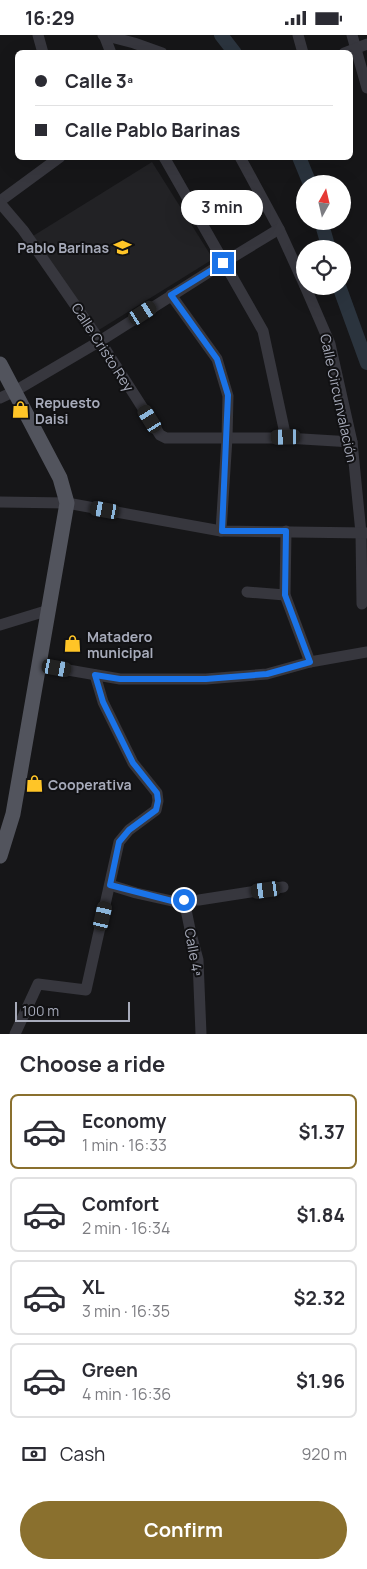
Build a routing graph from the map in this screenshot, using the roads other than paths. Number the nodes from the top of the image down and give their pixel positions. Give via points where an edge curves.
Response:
1 (38, 35) edge
2 (103, 35) edge
3 (298, 35) edge
4 (352, 35) edge
5 (367, 44) edge
6 (41, 50) edge
7 (110, 50) edge
8 (154, 50) edge
9 (302, 50) edge
10 (349, 50) edge
11 (352, 50) edge
12 (353, 59) edge
13 (367, 88) edge
14 (56, 160) edge
15 (166, 160) edge
16 (242, 160) edge
17 (0, 202) edge
18 (278, 229) junction
19 (223, 263) junction
20 (296, 267) edge
21 (171, 295) junction
22 (309, 295) edge
23 (100, 341) junction
24 (0, 364) edge
25 (15, 391) junction
26 (0, 398) edge
27 (286, 437) junction
28 (227, 438) junction
29 (352, 442) junction
30 (2, 498) edge
31 (67, 503) junction
32 (222, 531) junction
33 (286, 531) junction
34 (364, 533) edge
35 (247, 592) dead end
36 (285, 595) junction
37 (362, 604) dead end
38 (49, 610) junction
39 (0, 625) edge
40 (367, 652) edge
41 (310, 662) junction
42 (38, 665) junction
43 (95, 675) junction
44 (0, 856) edge
45 (110, 885) junction
46 (282, 887) dead end
47 (184, 900) junction
48 (15, 1034) edge
49 (201, 1034) edge

1 - 6 street
2 - 7 street
2 - 8 street
3 - 9 street
4 - 10 street
5 - 11 street
12 - 13 street
14 - 17 street
15 - 19 street
16 - 18 street, Calle Circunvalación
17 - 23 street, Calle Cristo Rey
18 - 19 street
18 - 20 street, Calle Circunvalación
19 - 21 street
19 - 27 street via 263,331
21 - 23 street
21 - 28 street via 217,359 228,395
22 - 29 street, Calle Circunvalación via 330,345
23 - 25 street
23 - 28 street, Calle Cristo Rey via 160,435
24 - 25 main road
25 - 26 street
25 - 31 main road via 60,477
27 - 28 street, Calle Cristo Rey
27 - 29 street, Calle Cristo Rey
28 - 32 street
29 - 34 street, Calle Circunvalación
30 - 31 street
31 - 32 street
31 - 38 main road
32 - 33 street
33 - 34 street
33 - 36 street
34 - 37 street, Calle Circunvalación
35 - 36 street
36 - 41 street
38 - 39 street
38 - 42 main road
40 - 41 street
41 - 43 street via 267,674 206,679 120,679
42 - 43 street
42 - 44 main road via 13,814
43 - 45 street via 103,702 133,763 157,793 158,801 156,810 129,830 119,842
45 - 47 street via 172,901
45 - 48 street via 86,990 38,984
46 - 47 street
47 - 49 street, Calle 4ª via 198,960

